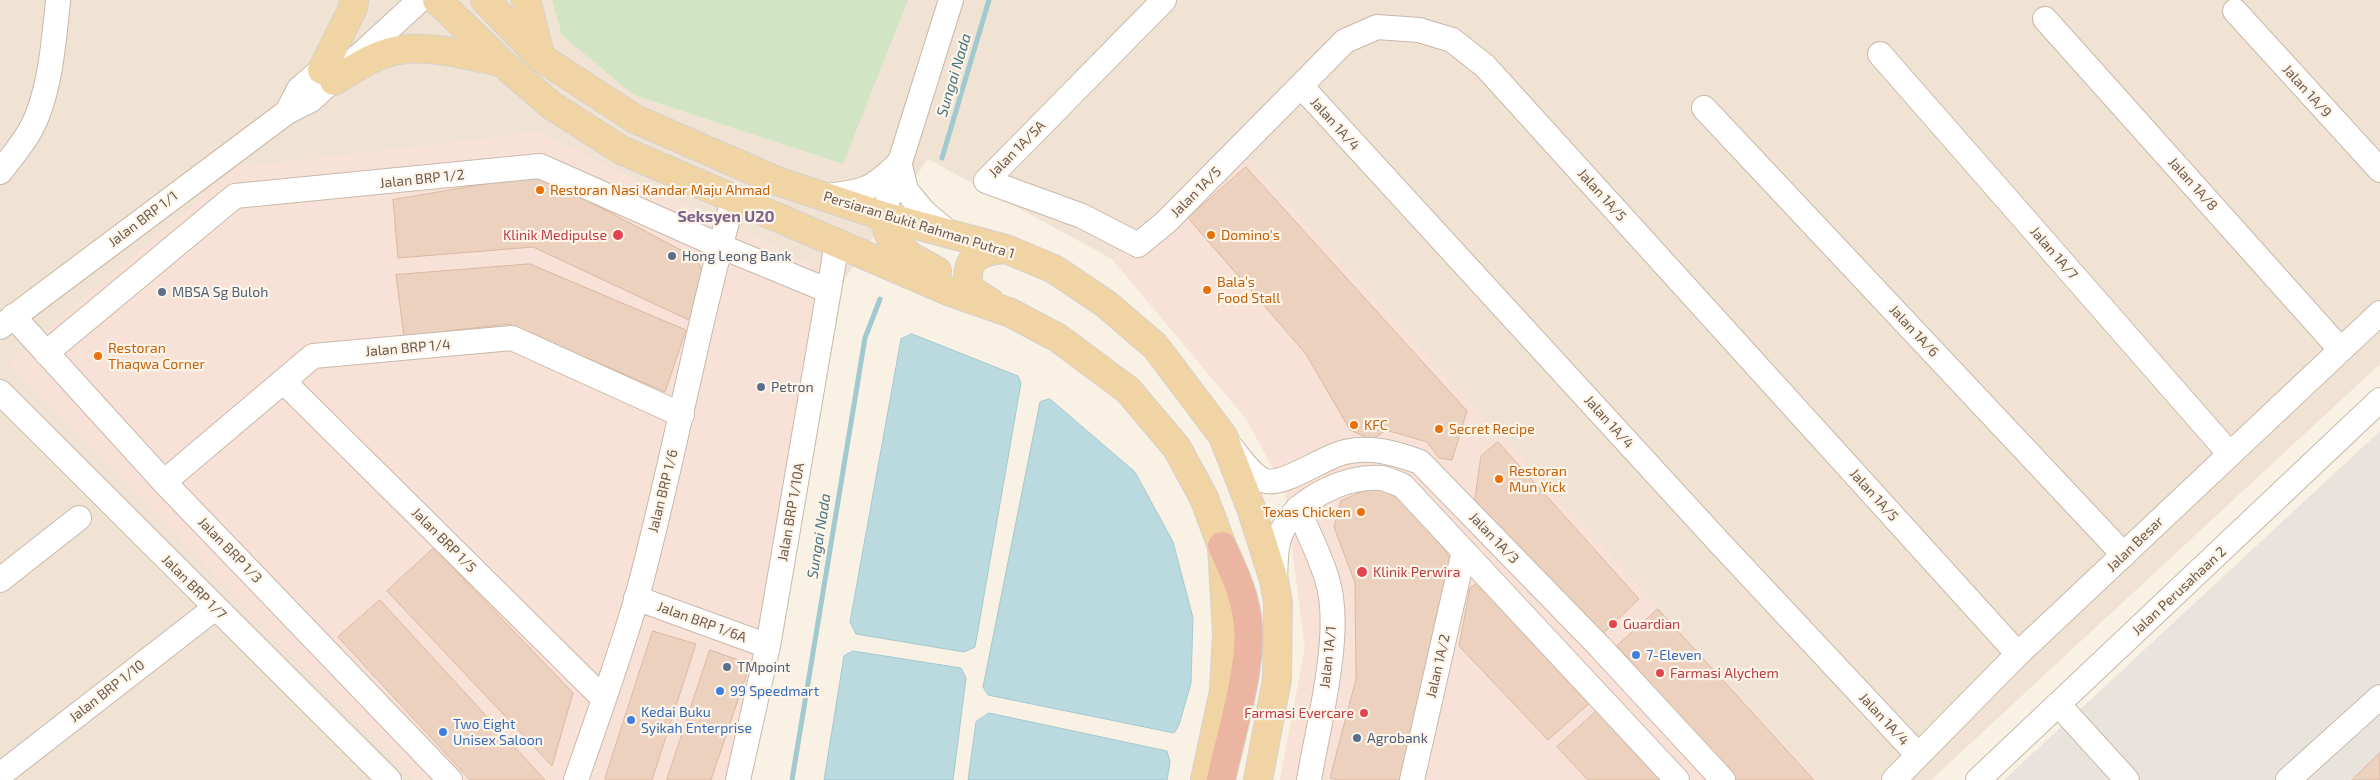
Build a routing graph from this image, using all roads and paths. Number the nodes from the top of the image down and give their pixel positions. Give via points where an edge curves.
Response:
1 (58, 0) edge
2 (354, 0) edge
3 (401, 0) edge
4 (420, 0) edge
5 (437, 0) edge
6 (484, 0) edge
7 (526, 0) edge
8 (950, 0) edge
9 (1164, 0) edge
10 (2235, 11) dead end
11 (2045, 19) dead end
12 (1880, 54) dead end
13 (540, 56) junction
14 (502, 62) junction
15 (328, 76) junction
16 (1302, 87) junction
17 (1704, 108) dead end
18 (900, 162) junction
19 (2380, 170) edge
20 (0, 172) edge
21 (824, 196) junction
22 (734, 197) junction
23 (883, 216) junction
24 (950, 234) junction
25 (837, 243) junction
26 (1138, 245) joint
27 (720, 246) junction
28 (1006, 249) junction
29 (969, 289) junction
30 (829, 291) junction
31 (1011, 313) junction
32 (2380, 313) edge
33 (7, 321) edge
34 (2340, 349) junction
35 (46, 353) junction
36 (283, 381) junction
37 (0, 392) edge
38 (2380, 400) edge
39 (682, 415) junction
40 (1222, 436) junction
41 (2229, 453) junction
42 (1320, 462) junction
43 (164, 482) junction
44 (1333, 487) junction
45 (1298, 508) junction
46 (79, 518) dead end
47 (1222, 546) junction
48 (1464, 551) junction
49 (2124, 555) junction
50 (0, 580) edge
51 (1274, 580) junction
52 (636, 598) junction
53 (215, 608) junction
54 (768, 646) junction
55 (2018, 654) junction
56 (2380, 697) edge
57 (604, 699) junction
58 (2058, 704) junction
59 (1918, 755) junction
60 (0, 775) edge
61 (389, 780) edge
62 (450, 780) edge
63 (576, 780) edge
64 (738, 780) edge
65 (1205, 780) edge
66 (1221, 780) edge
67 (1258, 780) edge
68 (1309, 780) edge
69 (1412, 780) edge
70 (1676, 780) edge
71 (1723, 780) edge
72 (1894, 780) edge
73 (1978, 780) edge
74 (2127, 780) edge
75 (2288, 780) edge

1 - 20 street via 53,54 42,97 30,131
2 - 15 main road
3 - 15 street, Jalan BRP 1/1
4 - 15 street, Jalan BRP 1/1
5 - 14 main road
6 - 13 main road, Persiaran Bukit Rahman Putra 1
7 - 13 main road
8 - 18 street
9 - 26 street, Jalan 1A/5A via 986,181 1082,216
10 - 19 street, Jalan 1A/9
11 - 34 street, Jalan 1A/8
12 - 41 street, Jalan 1A/7
13 - 21 main road, Persiaran Bukit Rahman Putra 1 via 635,119 777,181
14 - 15 main road via 428,49 398,50
14 - 22 main road via 551,105 621,150
15 - 33 street, Jalan BRP 1/1 via 299,89 287,112
16 - 26 street, Jalan 1A/5 via 1166,222
16 - 55 street, Jalan 1A/5 via 1346,41 1377,26 1419,30 1452,40 1485,66
16 - 59 street, Jalan 1A/4
17 - 49 street, Jalan 1A/6
18 - 21 street via 884,178 860,192
18 - 23 street
18 - 24 street via 906,190 924,212
21 - 23 main road, Persiaran Bukit Rahman Putra 1
22 - 25 main road
22 - 27 street, Jalan BRP 1/6
23 - 24 main road, Persiaran Bukit Rahman Putra 1
23 - 29 main road via 889,235 911,257
24 - 28 main road, Persiaran Bukit Rahman Putra 1
25 - 30 street, Jalan BRP 1/10A
25 - 31 main road via 948,291
27 - 30 street, Jalan BRP 1/2
27 - 35 street, Jalan BRP 1/2 via 540,166 235,196
27 - 39 street, Jalan BRP 1/6
28 - 29 main road via 989,250 971,262
28 - 40 main road, Persiaran Bukit Rahman Putra 1 via 1054,269 1113,310 1155,346
29 - 31 main road
30 - 54 street, Jalan BRP 1/10A
31 - 47 main road via 1058,338 1128,390 1178,448 1204,498
32 - 34 street, Jalan Besar
33 - 35 street, Jalan BRP 1/3
34 - 41 street, Jalan Besar
35 - 43 street, Jalan BRP 1/3
36 - 39 street, Jalan BRP 1/4 via 313,356 512,338
36 - 43 street, Jalan BRP 1/4
36 - 57 street, Jalan BRP 1/5
37 - 53 street, Jalan BRP 1/7
38 - 58 street, Jalan Perusahaan 2
39 - 52 street, Jalan BRP 1/6
40 - 42 street, Jalan 1A/3 via 1246,467 1266,481 1283,480
40 - 51 main road, Persiaran Bukit Rahman Putra 1 via 1251,508
41 - 49 street, Jalan Besar
42 - 44 street
42 - 71 street, Jalan 1A/3 via 1344,452 1366,450 1390,451 1420,462 1600,646
43 - 62 street, Jalan BRP 1/3
44 - 45 street
44 - 48 street via 1382,478 1403,486
45 - 51 street via 1282,529
45 - 68 street, Jalan 1A/1 via 1328,580 1332,613 1332,646
46 - 50 street
47 - 65 main road via 1228,633 1224,692
47 - 66 highway via 1240,586 1248,626 1245,671
48 - 69 street, Jalan 1A/2
48 - 70 street
49 - 55 street, Jalan Besar
51 - 67 main road, Persiaran Bukit Rahman Putra 1 via 1278,602 1277,679
52 - 54 street, Jalan BRP 1/6A
52 - 57 street, Jalan BRP 1/6
53 - 60 street, Jalan BRP 1/10
53 - 61 street, Jalan BRP 1/7
54 - 64 street, Jalan BRP 1/10A
55 - 59 street, Jalan Besar
56 - 75 street
57 - 63 street, Jalan BRP 1/6
58 - 73 street, Jalan Perusahaan 2
58 - 74 street
59 - 72 street, Jalan Besar

